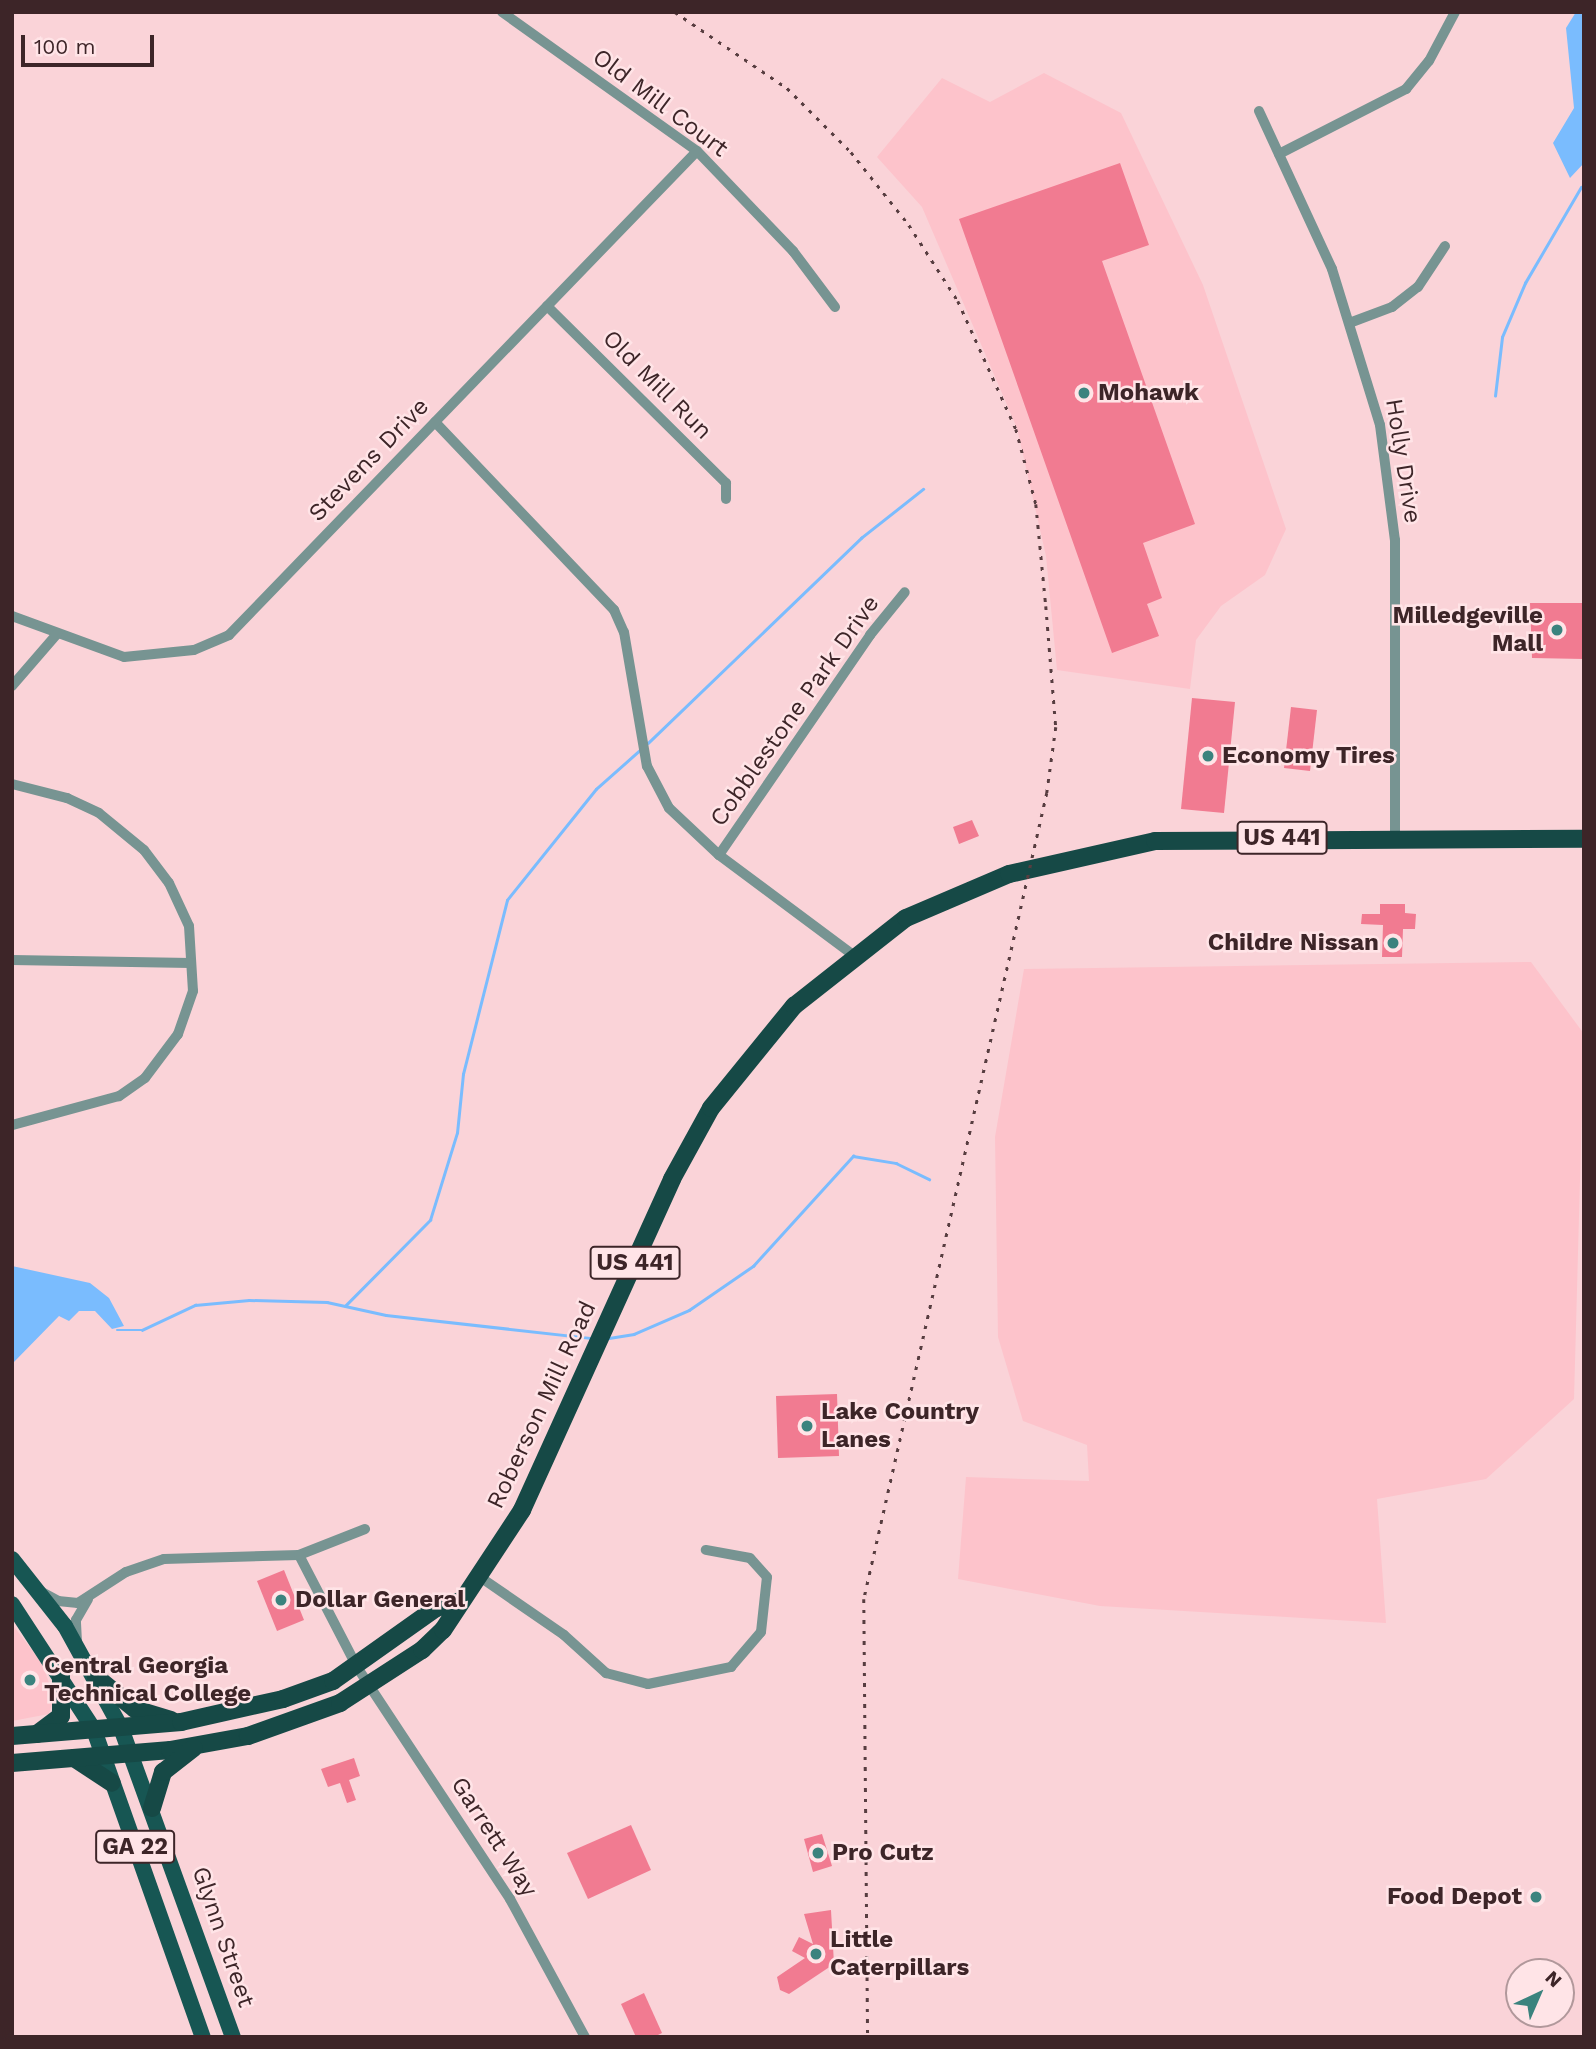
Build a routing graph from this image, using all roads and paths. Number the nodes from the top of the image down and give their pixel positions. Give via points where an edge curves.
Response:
1 (502, 12) edge
2 (1450, 14) edge
3 (1259, 111) dead end
4 (697, 151) junction
5 (1279, 154) junction
6 (1445, 246) dead end
7 (547, 306) junction
8 (835, 307) dead end
9 (1352, 322) junction
10 (435, 422) junction
11 (726, 499) dead end
12 (905, 592) dead end
13 (12, 616) edge
14 (57, 634) junction
15 (12, 686) edge
16 (12, 784) edge
17 (1395, 839) junction
18 (1584, 839) edge
19 (719, 855) junction
20 (853, 955) junction
21 (12, 960) edge
22 (191, 963) junction
23 (12, 1125) edge
24 (365, 1530) dead end
25 (706, 1550) dead end
26 (299, 1555) junction
27 (12, 1559) edge
28 (480, 1577) junction
29 (39, 1590) junction
30 (88, 1599) junction
31 (460, 1601) junction
32 (12, 1604) edge
33 (77, 1645) junction
34 (358, 1667) junction
35 (61, 1673) junction
36 (96, 1677) junction
37 (370, 1686) junction
38 (181, 1722) junction
39 (121, 1727) junction
40 (94, 1730) junction
41 (36, 1734) junction
42 (12, 1736) edge
43 (196, 1746) junction
44 (131, 1752) junction
45 (102, 1756) junction
46 (74, 1758) junction
47 (12, 1763) edge
48 (112, 1783) junction
49 (152, 1808) junction
50 (203, 2037) edge
51 (233, 2037) edge
52 (585, 2037) edge

1 - 4 street, Old Mill Court
2 - 5 street via 1429,61 1406,89
3 - 5 street, Holly Drive
4 - 7 street, Stevens Drive
4 - 8 street, Old Mill Court via 793,251
5 - 9 street, Holly Drive
6 - 9 street via 1418,287 1392,307
7 - 10 street, Stevens Drive
7 - 11 street, Old Mill Run via 726,483
9 - 17 street, Holly Drive via 1391,489
10 - 14 street, Stevens Drive via 229,635 194,650 124,657
10 - 19 street via 614,610 624,632 647,766 669,808
12 - 19 street, Cobblestone Park Drive via 870,635
13 - 14 street, Stevens Drive
14 - 15 street
16 - 22 street via 67,797 99,813 144,850 169,883 188,926
17 - 18 highway, Roberson Mill Road / US 441
17 - 20 highway, Roberson Mill Road / US 441 via 1179,839 1083,853 956,894 906,918
19 - 20 street
20 - 28 highway, Roberson Mill Road / US 441 via 758,1044 697,1131 546,1461
21 - 22 street
22 - 23 street via 193,991 178,1034 145,1078 119,1096
24 - 26 street
25 - 28 street via 750,1558 767,1577 761,1632 732,1667 648,1685 606,1673 564,1635
26 - 30 street via 164,1559 126,1572
26 - 34 street, Garrett Way
27 - 29 main road, Glynn Street / GA 22
28 - 31 highway, Roberson Mill Road / US 441
29 - 30 street via 68,1605
29 - 33 main road, Glynn Street / GA 22
30 - 33 street via 76,1620
31 - 34 highway, Roberson Mill Road / US 441 via 436,1608
31 - 37 highway, Roberson Mill Road / US 441 via 443,1630 422,1650
32 - 35 main road, GA 22
33 - 36 main road, Glynn Street / GA 22
34 - 37 street, Garrett Way
34 - 38 highway, Roberson Mill Road / US 441 via 284,1699
35 - 40 main road, GA 22
35 - 41 highway via 61,1716
36 - 38 highway via 135,1709
36 - 39 main road, Glynn Street / GA 22
37 - 43 highway, Roberson Mill Road / US 441 via 298,1720
37 - 52 street, Garrett Way via 510,1899
38 - 39 highway, Roberson Mill Road / US 441
39 - 40 highway, Roberson Mill Road / US 441
39 - 44 main road, Glynn Street / GA 22
40 - 41 highway, US 441
40 - 45 main road, GA 22
41 - 42 highway, US 441
43 - 44 highway, Roberson Mill Road / US 441
43 - 49 highway via 163,1773
44 - 45 highway, Roberson Mill Road / US 441
44 - 49 main road, Glynn Street / GA 22
45 - 46 highway, US 441
45 - 48 main road, GA 22
46 - 47 highway, US 441
46 - 48 highway
48 - 50 main road, GA 22
49 - 51 main road, Glynn Street / GA 22

